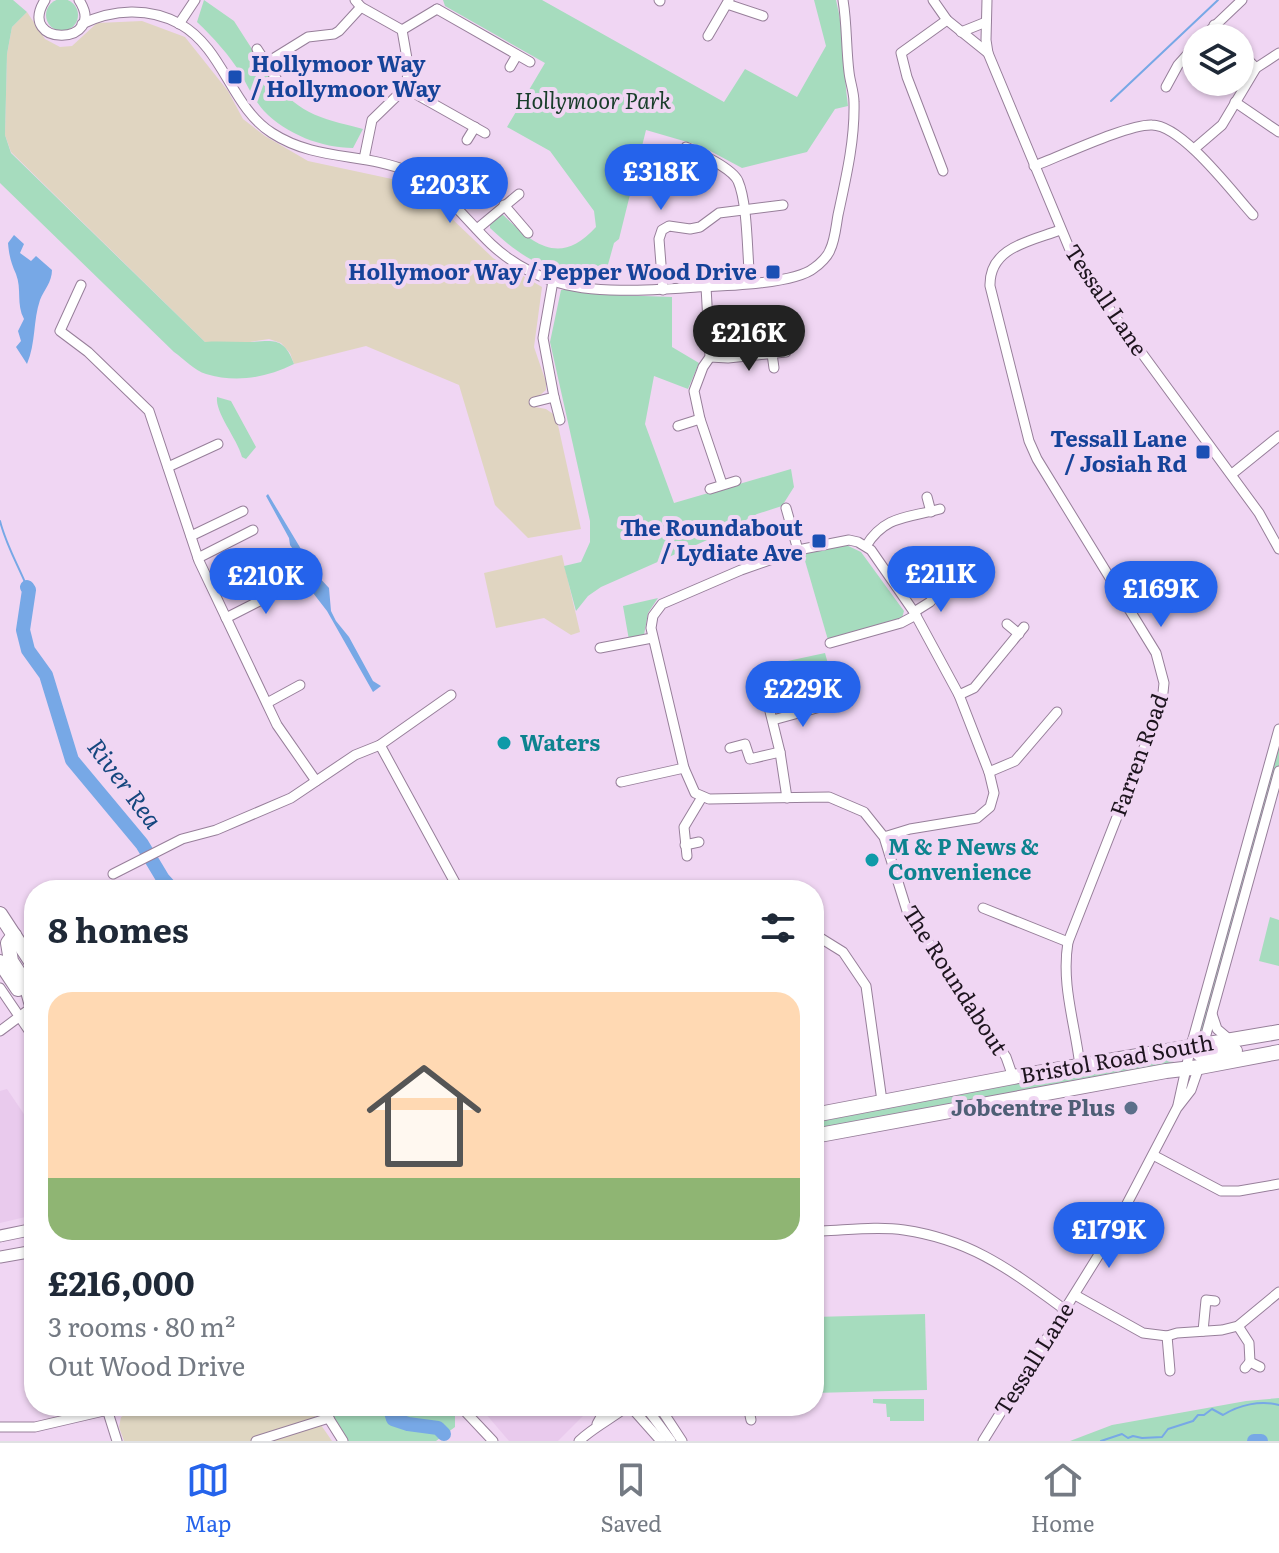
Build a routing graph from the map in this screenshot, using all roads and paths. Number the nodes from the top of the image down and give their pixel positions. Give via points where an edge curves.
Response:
1 (45, 0) edge
2 (195, 0) edge
3 (843, 0) edge
4 (933, 0) edge
5 (987, 0) edge
6 (1242, 0) edge
7 (728, 2) edge
8 (80, 3) edge
9 (358, 4) edge
10 (436, 5) edge
11 (103, 14) junction
12 (763, 16) dead end
13 (947, 20) junction
14 (986, 22) junction
15 (82, 24) junction
16 (179, 24) junction
17 (1215, 24) edge
18 (402, 30) junction
19 (961, 32) junction
20 (707, 36) dead end
21 (257, 49) dead end
22 (988, 53) junction
23 (1279, 53) edge
24 (517, 55) junction
25 (1182, 61) edge
26 (530, 62) dead end
27 (266, 63) junction
28 (510, 67) dead end
29 (1256, 68) joint
30 (277, 80) dead end
31 (1166, 87) dead end
32 (405, 88) junction
33 (1235, 102) junction
34 (475, 127) junction
35 (1279, 132) edge
36 (485, 133) dead end
37 (467, 140) dead end
38 (686, 147) dead end
39 (1194, 149) junction
40 (364, 159) junction
41 (709, 159) junction
42 (1034, 166) junction
43 (702, 171) dead end
44 (943, 171) dead end
45 (519, 194) dead end
46 (504, 205) junction
47 (783, 205) dead end
48 (744, 210) junction
49 (1253, 215) dead end
50 (477, 229) junction
51 (1060, 230) junction
52 (528, 233) dead end
53 (553, 281) junction
54 (750, 282) junction
55 (81, 285) dead end
56 (706, 287) junction
57 (663, 290) junction
58 (786, 352) dead end
59 (772, 354) junction
60 (710, 357) junction
61 (774, 368) dead end
62 (554, 397) junction
63 (534, 402) dead end
64 (700, 419) junction
65 (560, 420) dead end
66 (678, 426) dead end
67 (1279, 436) edge
68 (218, 444) dead end
69 (168, 467) junction
70 (1232, 474) junction
71 (736, 481) dead end
72 (722, 484) junction
73 (710, 489) dead end
74 (927, 497) dead end
75 (786, 508) dead end
76 (243, 511) dead end
77 (253, 530) dead end
78 (191, 536) junction
79 (866, 546) junction
80 (1279, 549) edge
81 (798, 550) junction
82 (198, 558) junction
83 (291, 585) dead end
84 (938, 588) dead end
85 (915, 613) junction
86 (226, 618) junction
87 (1007, 624) dead end
88 (652, 638) junction
89 (830, 643) dead end
90 (600, 648) dead end
91 (776, 682) dead end
92 (300, 685) dead end
93 (451, 695) dead end
94 (959, 695) junction
95 (267, 703) junction
96 (824, 706) dead end
97 (1057, 712) dead end
98 (773, 720) junction
99 (1279, 729) edge
100 (380, 745) junction
101 (730, 748) dead end
102 (780, 752) junction
103 (684, 768) junction
104 (1279, 771) edge
105 (989, 772) junction
106 (316, 781) junction
107 (621, 782) dead end
108 (702, 797) junction
109 (787, 798) junction
110 (884, 837) junction
111 (699, 842) dead end
112 (113, 874) dead end
113 (454, 880) edge
114 (983, 908) dead end
115 (0, 914) edge
116 (824, 940) edge
117 (10, 941) edge
118 (1068, 942) junction
119 (24, 956) edge
120 (0, 962) edge
121 (24, 981) edge
122 (0, 988) edge
123 (24, 1004) edge
124 (24, 1009) edge
125 (1212, 1014) junction
126 (24, 1016) edge
127 (0, 1031) edge
128 (1279, 1032) edge
129 (1230, 1040) junction
130 (1279, 1045) edge
131 (1279, 1052) edge
132 (1196, 1056) junction
133 (1080, 1066) junction
134 (1166, 1071) junction
135 (1013, 1077) junction
136 (1181, 1091) junction
137 (1055, 1092) junction
138 (882, 1101) junction
139 (1177, 1108) junction
140 (824, 1113) edge
141 (824, 1134) edge
142 (1153, 1155) junction
143 (1279, 1184) edge
144 (24, 1231) edge
145 (824, 1231) edge
146 (0, 1236) edge
147 (24, 1253) edge
148 (0, 1257) edge
149 (1279, 1292) edge
150 (1075, 1295) junction
151 (1215, 1301) dead end
152 (1064, 1309) junction
153 (1238, 1326) junction
154 (1203, 1331) junction
155 (1167, 1336) junction
156 (1260, 1367) dead end
157 (1170, 1371) dead end
158 (79, 1416) edge
159 (109, 1416) edge
160 (469, 1416) edge
161 (601, 1416) edge
162 (615, 1416) edge
163 (638, 1416) edge
164 (652, 1416) edge
165 (666, 1416) edge
166 (750, 1416) edge
167 (329, 1418) joint
168 (751, 1420) dead end
169 (597, 1424) junction
170 (0, 1427) edge
171 (117, 1441) edge
172 (256, 1441) edge
173 (343, 1441) edge
174 (493, 1441) edge
175 (579, 1441) edge
176 (661, 1441) edge
177 (671, 1441) edge
178 (682, 1441) edge
179 (983, 1441) edge

1 - 15 street via 41,21 56,38 70,38
2 - 16 street
3 - 54 street via 854,104 847,177 830,250 808,272 791,279
4 - 13 street, Tessall Lane
5 - 14 street
6 - 17 street
7 - 12 street
7 - 20 street
8 - 11 street
8 - 15 street
9 - 18 street
9 - 27 street via 339,31 308,37
10 - 18 street
10 - 24 street
11 - 15 street
11 - 16 street via 141,12
13 - 19 street, Tessall Lane
13 - 44 street via 901,53
14 - 19 street
14 - 22 street
16 - 40 street via 197,36 269,131 314,152
18 - 32 street via 409,70
19 - 22 street, Tessall Lane
21 - 27 street
22 - 42 street, Tessall Lane
23 - 29 street
24 - 26 street
24 - 28 street
25 - 31 street
27 - 30 street
29 - 33 street
32 - 34 street
32 - 40 street via 372,120
33 - 35 street
33 - 39 street via 1222,125
34 - 36 street
34 - 37 street
38 - 41 street
39 - 42 street via 1152,125
39 - 49 street
40 - 50 street via 387,163 431,184
41 - 43 street
41 - 48 street via 738,181
42 - 51 street, Tessall Lane
45 - 46 street
46 - 50 street
46 - 52 street
47 - 48 street
48 - 54 street
48 - 57 street via 719,213 700,227 662,230
50 - 53 street via 509,259
51 - 70 street, Tessall Lane via 1095,291
51 - 118 street, Farren Road via 1002,254 990,273 990,286 1029,441 1156,653 1164,683 1162,702
53 - 57 street
53 - 62 street via 543,338
54 - 56 street
55 - 69 street via 60,331 149,411
56 - 57 street
56 - 60 street
58 - 59 street
59 - 60 street
59 - 61 street
60 - 64 street via 694,391
62 - 63 street
62 - 65 street
64 - 66 street
64 - 72 street
67 - 70 street
68 - 69 street
69 - 78 street
70 - 80 street, Tessall Lane
71 - 72 street
72 - 73 street
74 - 79 street via 936,510 885,523
75 - 81 street
76 - 78 street
77 - 82 street
78 - 82 street
79 - 81 street via 849,540
79 - 85 street
81 - 88 street via 662,604 651,622
82 - 86 street
83 - 86 street
84 - 85 street
85 - 89 street via 901,623
85 - 94 street
86 - 95 street
87 - 94 street via 1022,630 974,688
88 - 90 street
88 - 103 street
91 - 98 street via 763,680
92 - 95 street
93 - 100 street
94 - 105 street
95 - 106 street
96 - 98 street
97 - 105 street via 1015,761
98 - 102 street
99 - 132 street, Tessall Lane
100 - 106 street
100 - 113 street
101 - 102 street via 745,744 750,759
102 - 109 street
103 - 107 street
103 - 108 street via 689,784
104 - 125 street, Tessall Lane
105 - 110 street via 994,800 977,818
106 - 112 street via 291,798 182,839
108 - 109 street, The Roundabout
108 - 111 street via 684,827 686,851
109 - 110 street, The Roundabout via 829,797 855,806
110 - 135 street, The Roundabout via 907,911 1006,1057
114 - 118 street
115 - 117 highway
116 - 138 street via 843,952 866,986
117 - 119 highway
117 - 121 highway via 11,961
118 - 133 street, Farren Road via 1066,989
120 - 123 highway
122 - 124 street
125 - 129 street via 1217,1029
125 - 132 street, Tessall Lane
126 - 127 street
128 - 129 highway, Bristol Road South
129 - 132 highway, Bristol Road South
130 - 132 highway
131 - 132 highway, Bristol Road South
132 - 133 highway, Bristol Road South
132 - 134 highway, Bristol Road South
132 - 136 street, Tessall Lane
132 - 139 street, Tessall Lane via 1191,1090
133 - 135 highway, Bristol Road South
134 - 136 street
134 - 137 highway, Bristol Road South
135 - 137 highway via 1021,1083 1049,1080
135 - 138 highway, Bristol Road South
136 - 139 street, Tessall Lane
137 - 141 highway, Bristol Road South
138 - 140 highway, Bristol Road South
139 - 142 street, Tessall Lane
142 - 143 street via 1221,1191
142 - 150 street, Tessall Lane
144 - 146 main road
145 - 152 street via 901,1229 967,1246
147 - 148 main road
149 - 153 street
150 - 152 street, Tessall Lane
150 - 155 street via 1143,1333
151 - 154 street via 1206,1300
152 - 179 street, Tessall Lane
153 - 154 street
153 - 156 street via 1249,1343 1247,1365
154 - 155 street
155 - 157 street
158 - 170 street via 35,1427
159 - 171 street
160 - 174 street
161 - 169 street
162 - 169 street
163 - 176 street
164 - 177 street
165 - 178 street
166 - 168 street
167 - 172 street
167 - 173 street
169 - 175 street

